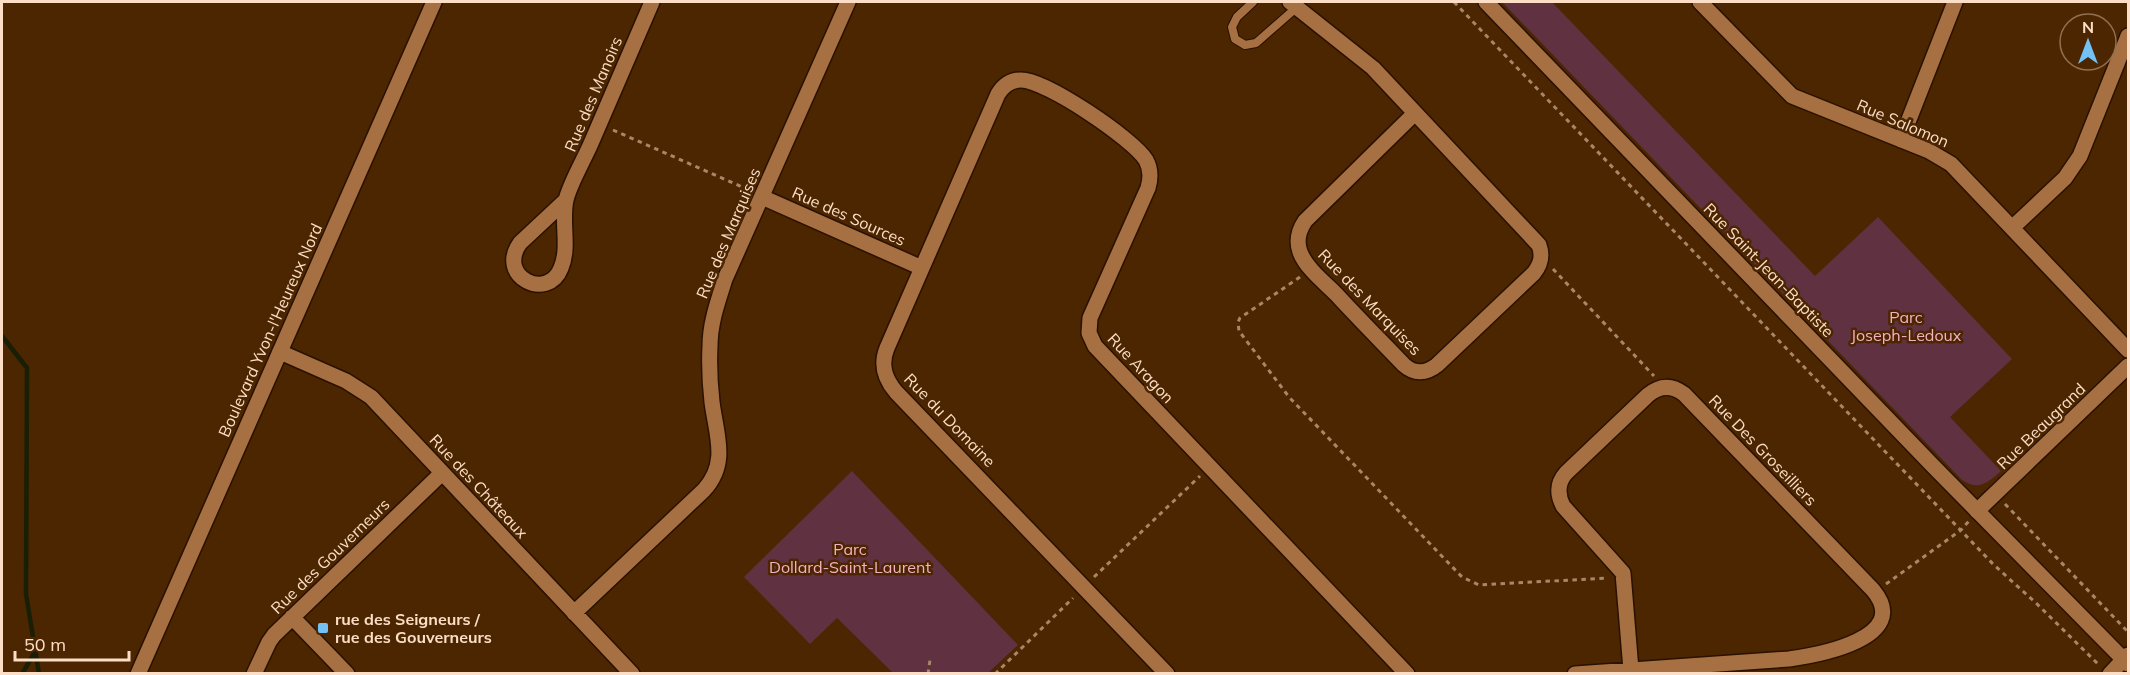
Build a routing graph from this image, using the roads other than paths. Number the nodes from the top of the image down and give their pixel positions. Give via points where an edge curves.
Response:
1 (434, 2) edge
2 (652, 2) edge
3 (848, 2) edge
4 (1253, 2) edge
5 (1486, 2) edge
6 (1701, 2) edge
7 (1955, 2) edge
8 (1293, 5) edge
9 (2128, 36) edge
10 (1015, 80) joint
11 (1415, 113) junction
12 (1901, 140) junction
13 (756, 194) junction
14 (566, 200) junction
15 (2013, 227) junction
16 (922, 268) junction
17 (2128, 350) edge
18 (280, 352) junction
19 (2128, 366) edge
20 (442, 473) junction
21 (1977, 511) junction
22 (574, 613) junction
23 (292, 617) junction
24 (2127, 660) edge
25 (1631, 670) junction
26 (2110, 673) edge
27 (138, 674) edge
28 (254, 674) edge
29 (347, 674) edge
30 (632, 674) edge
31 (1167, 674) edge
32 (1407, 674) edge
33 (1575, 674) edge

1 - 18 street, Boulevard Yvon-l'Heureux Nord
2 - 14 street, Rue des Manoirs
3 - 13 street, Rue des Marquises
4 - 8 lane via 1232,27 1235,39 1245,45 1256,43
5 - 21 street, Rue Saint-Jean-Baptiste
6 - 12 street, Rue Salomon via 1792,96
7 - 12 street
8 - 11 street via 1369,65
9 - 15 street via 2080,156 2065,178
10 - 16 street, Rue du Domaine via 998,94
10 - 32 street, Rue Aragon via 1033,83 1086,111 1148,164 1148,188 1091,313 1089,333 1098,351
11 - 11 street, Rue des Marquises via 1305,220 1299,245 1312,269 1404,365 1420,372 1437,366 1534,273 1541,258 1534,238
12 - 15 street, Rue Salomon via 1945,159
13 - 16 street, Rue des Sources
13 - 22 street, Rue des Marquises via 712,326 710,383 720,450 715,475 704,490
14 - 14 street, Rue des Manoirs via 515,250 515,268 524,281 543,284 560,271
15 - 17 street, Rue Salomon
16 - 31 street, Rue du Domaine via 885,353 884,370 890,384
18 - 20 street, Rue des Châteaux via 363,391
18 - 27 street, Boulevard Yvon-l'Heureux Nord
19 - 21 street, Rue Beaugrand
20 - 22 street, Rue des Châteaux
20 - 23 street, Rue des Gouverneurs
21 - 24 street, Rue Saint-Jean-Baptiste
22 - 30 street, Rue des Châteaux
23 - 28 street, Rue des Gouverneurs via 271,638
23 - 29 street
24 - 26 street
25 - 25 street, Rue Des Groseilliers via 1624,577 1563,506 1558,489 1563,477 1648,395 1665,387 1684,394 1875,592 1882,609 1881,619 1870,635 1832,651 1789,659
25 - 33 street

